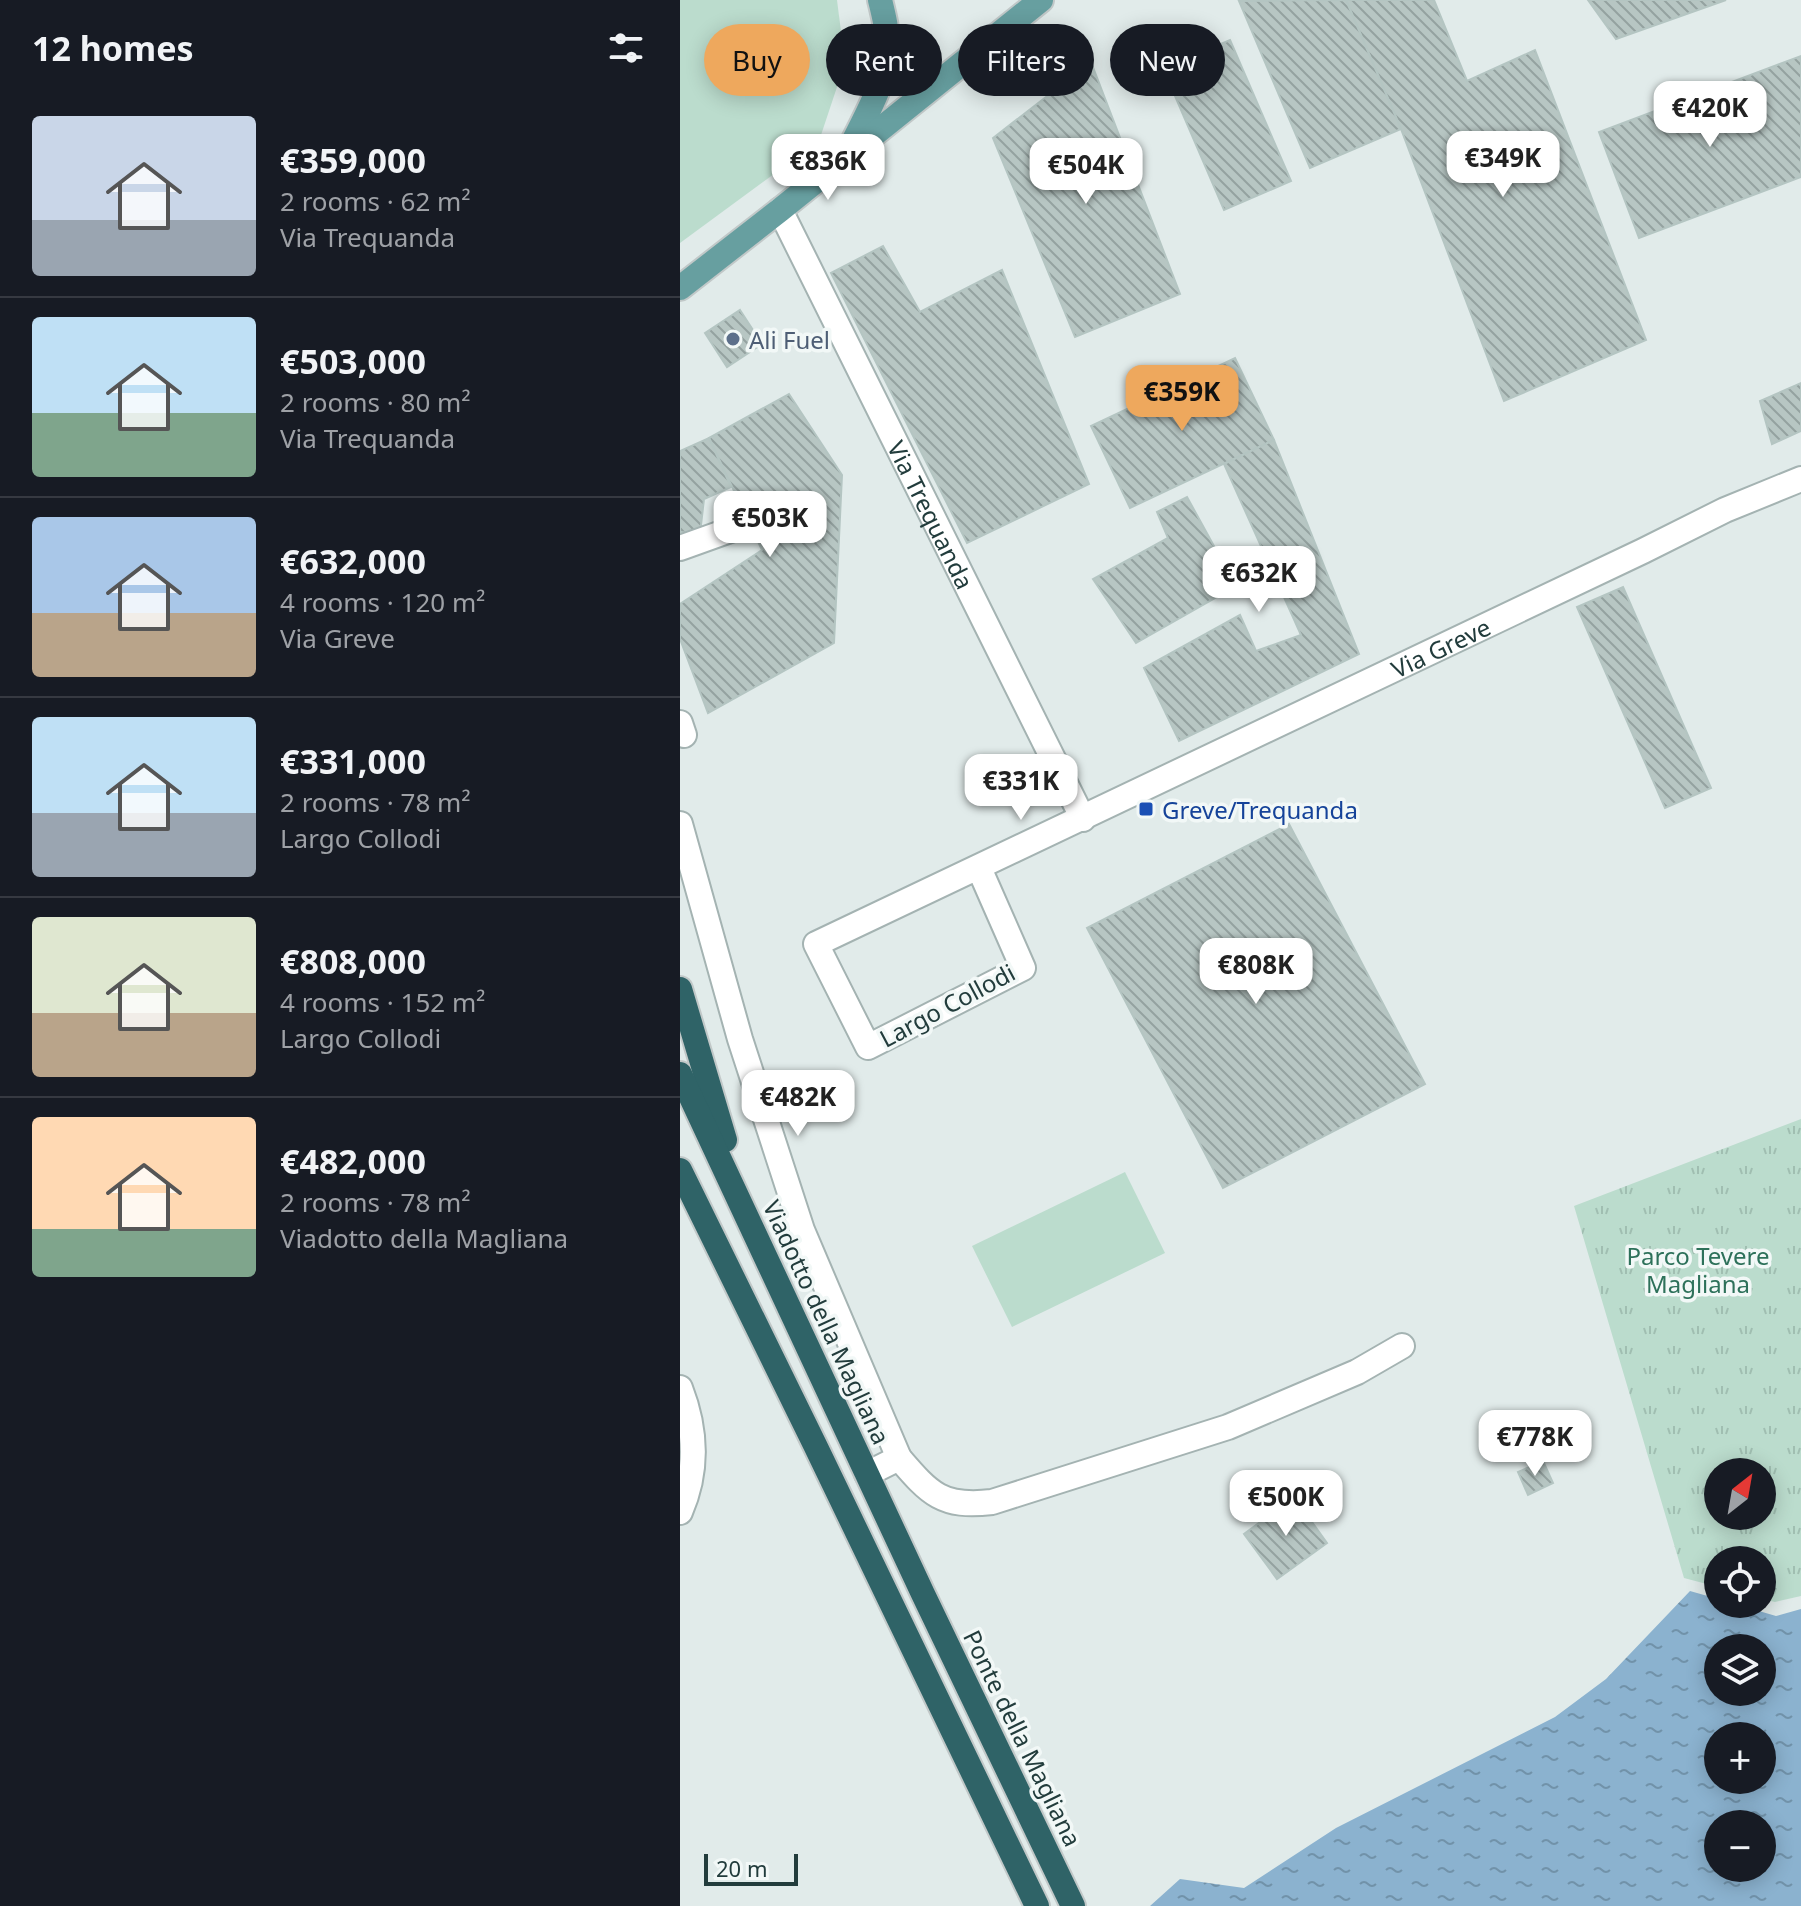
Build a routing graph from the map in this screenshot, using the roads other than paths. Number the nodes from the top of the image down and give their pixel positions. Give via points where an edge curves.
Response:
1 (880, 0) edge
2 (1041, 0) edge
3 (845, 157) junction
4 (780, 210) junction
5 (680, 288) edge
6 (1801, 479) edge
7 (733, 529) dead end
8 (680, 548) edge
9 (1083, 819) junction
10 (680, 824) edge
11 (979, 868) junction
12 (680, 989) edge
13 (680, 1074) edge
14 (680, 1170) edge
15 (680, 1208) edge
16 (746, 1215) junction
17 (717, 1246) junction
18 (1402, 1346) dead end
19 (680, 1388) edge
20 (899, 1458) junction
21 (867, 1474) junction
22 (680, 1512) edge
23 (923, 1594) joint
24 (1037, 1906) edge
25 (1073, 1906) edge

1 - 3 main road via 886,26 884,69
2 - 3 main road
3 - 4 main road
4 - 5 main road
4 - 9 street, Via Trequanda
6 - 9 street, Via Greve via 1725,510
7 - 8 street
9 - 11 street, Largo Collodi
10 - 20 street via 740,1039 802,1230
11 - 11 street, Largo Collodi via 816,944 868,1047 1023,968
12 - 16 highway
13 - 16 highway, Viadotto della Magliana
14 - 17 highway
15 - 17 highway
16 - 21 highway, Viadotto della Magliana
17 - 24 highway
18 - 20 street via 1357,1372 1239,1423 992,1502 961,1503 938,1496
19 - 22 street via 693,1455
20 - 21 street
21 - 23 highway, Viadotto della Magliana
23 - 25 highway, Ponte della Magliana

